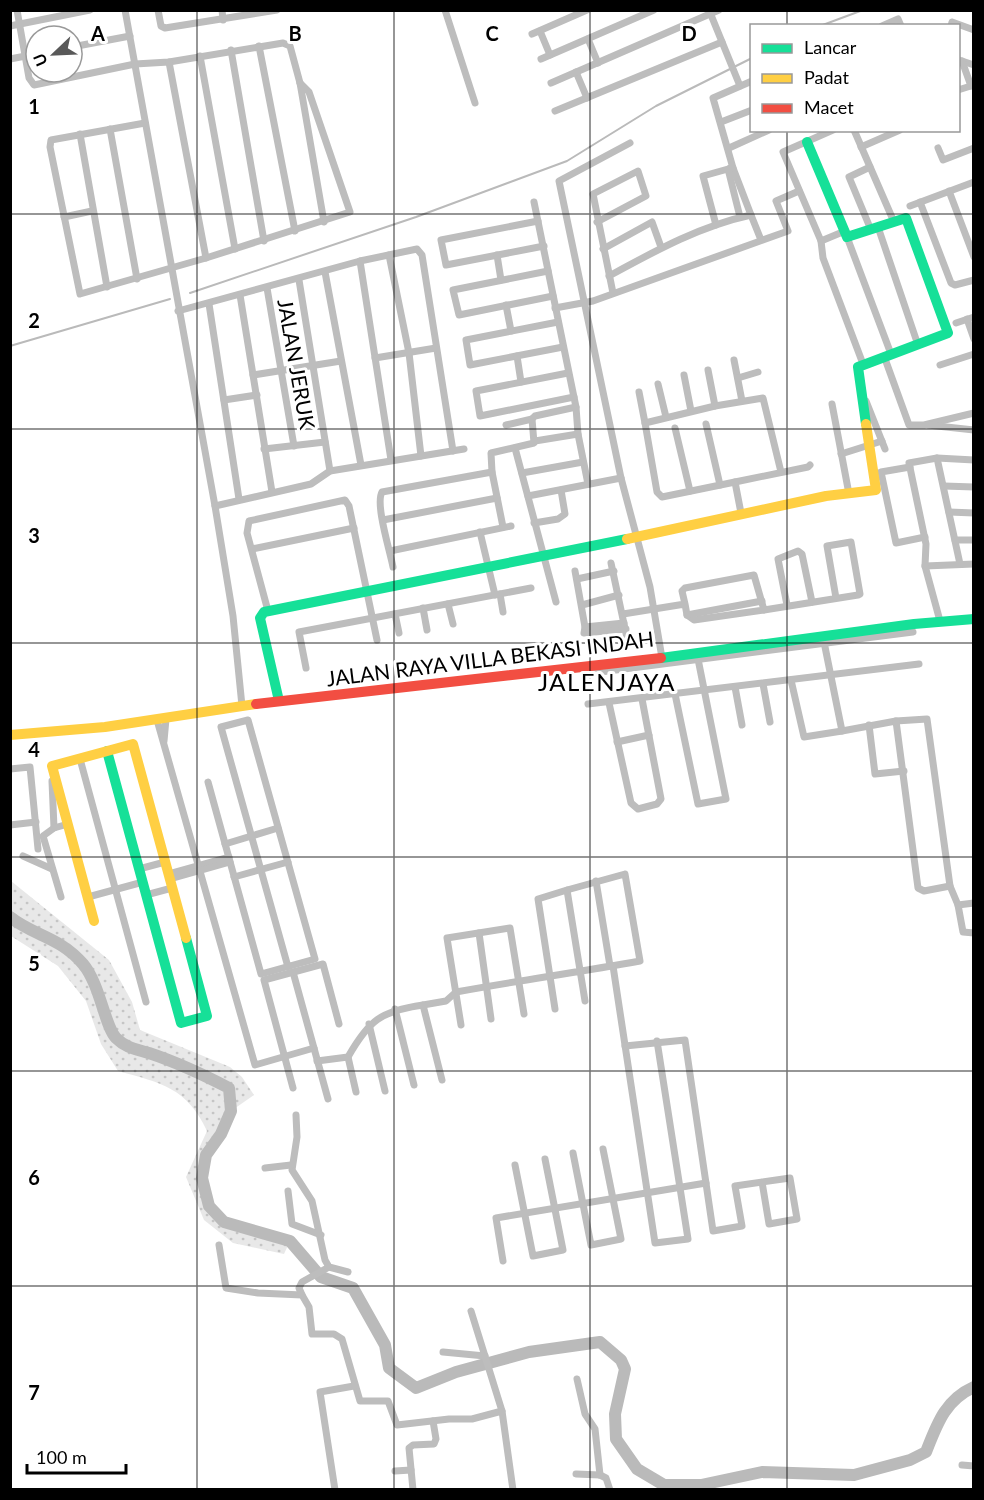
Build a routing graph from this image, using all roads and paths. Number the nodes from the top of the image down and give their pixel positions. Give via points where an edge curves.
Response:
1 (17, 10) edge
2 (90, 10) edge
3 (125, 10) edge
4 (158, 10) edge
5 (222, 10) edge
6 (277, 10) edge
7 (445, 10) edge
8 (587, 10) edge
9 (654, 10) edge
10 (719, 10) edge
11 (645, 12) edge
12 (710, 12) edge
13 (254, 13) edge
14 (223, 20) junction
15 (20, 24) junction
16 (887, 24) edge
17 (900, 24) edge
18 (10, 26) edge
19 (130, 36) junction
20 (588, 39) junction
21 (722, 42) junction
22 (24, 45) edge
23 (84, 45) edge
24 (259, 46) junction
25 (231, 50) junction
26 (550, 55) junction
27 (200, 56) junction
28 (541, 59) dead end
29 (960, 61) edge
30 (169, 62) junction
31 (598, 63) junction
32 (135, 64) junction
33 (974, 66) edge
34 (576, 72) junction
35 (84, 75) edge
36 (750, 82) edge
37 (300, 83) junction
38 (551, 83) dead end
39 (972, 85) edge
40 (740, 86) junction
41 (587, 98) junction
42 (476, 103) dead end
43 (555, 111) dead end
44 (750, 111) edge
45 (721, 122) junction
46 (145, 123) junction
47 (110, 129) junction
48 (765, 132) edge
49 (830, 132) edge
50 (855, 132) edge
51 (895, 132) edge
52 (80, 134) junction
53 (807, 142) junction
54 (630, 143) dead end
55 (861, 147) junction
56 (729, 148) junction
57 (938, 148) dead end
58 (974, 148) edge
59 (870, 167) junction
60 (730, 168) junction
61 (974, 182) edge
62 (800, 191) junction
63 (949, 191) junction
64 (534, 202) dead end
65 (920, 202) junction
66 (910, 206) dead end
67 (93, 211) junction
68 (752, 215) junction
69 (740, 216) junction
70 (64, 217) junction
71 (538, 221) junction
72 (324, 222) junction
73 (597, 222) junction
74 (894, 222) junction
75 (716, 225) junction
76 (874, 228) junction
77 (295, 231) junction
78 (846, 234) junction
79 (761, 240) junction
80 (264, 241) junction
81 (821, 241) junction
82 (544, 246) junction
83 (661, 247) junction
84 (235, 249) junction
85 (603, 249) junction
86 (389, 255) junction
87 (496, 255) junction
88 (974, 257) edge
89 (206, 258) junction
90 (360, 261) junction
91 (172, 267) junction
92 (548, 271) junction
93 (325, 272) junction
94 (609, 276) junction
95 (138, 279) junction
96 (299, 280) junction
97 (501, 280) junction
98 (974, 280) edge
99 (107, 287) junction
100 (267, 288) junction
101 (613, 293) junction
102 (240, 294) junction
103 (553, 296) junction
104 (584, 302) junction
105 (209, 304) junction
106 (506, 305) junction
107 (555, 308) junction
108 (178, 311) junction
109 (970, 318) edge
110 (558, 322) junction
111 (957, 323) dead end
112 (511, 331) junction
113 (974, 339) edge
114 (918, 345) junction
115 (563, 347) junction
116 (436, 348) junction
117 (409, 353) junction
118 (974, 354) edge
119 (888, 355) junction
120 (517, 356) junction
121 (375, 358) junction
122 (734, 360) dead end
123 (341, 361) junction
124 (863, 364) junction
125 (940, 365) dead end
126 (313, 366) junction
127 (708, 369) dead end
128 (281, 370) junction
129 (758, 372) dead end
130 (568, 373) junction
131 (253, 375) junction
132 (684, 375) dead end
133 (738, 378) junction
134 (521, 382) junction
135 (658, 384) dead end
136 (639, 392) dead end
137 (257, 395) junction
138 (574, 397) junction
139 (224, 400) junction
140 (742, 401) junction
141 (832, 404) dead end
142 (715, 406) junction
143 (576, 407) junction
144 (691, 411) junction
145 (974, 413) edge
146 (666, 417) junction
147 (532, 419) junction
148 (645, 423) junction
149 (706, 424) dead end
150 (506, 425) dead end
151 (924, 425) junction
152 (675, 428) dead end
153 (974, 430) edge
154 (578, 434) junction
155 (535, 441) junction
156 (326, 442) junction
157 (880, 445) junction
158 (294, 446) junction
159 (515, 448) junction
160 (264, 449) junction
161 (464, 449) dead end
162 (453, 451) junction
163 (841, 454) junction
164 (422, 456) junction
165 (937, 458) junction
166 (391, 460) junction
167 (974, 460) edge
168 (584, 462) junction
169 (361, 465) junction
170 (810, 465) dead end
171 (910, 467) junction
172 (330, 471) junction
173 (492, 472) junction
174 (781, 472) junction
175 (522, 473) junction
176 (621, 478) junction
177 (735, 482) junction
178 (588, 484) junction
179 (720, 485) junction
180 (944, 486) junction
181 (974, 487) edge
182 (561, 490) junction
183 (690, 491) junction
184 (272, 492) junction
185 (849, 494) junction
186 (528, 496) junction
187 (497, 498) junction
188 (239, 500) junction
189 (215, 506) junction
190 (949, 512) junction
191 (741, 513) junction
192 (974, 513) edge
193 (383, 520) junction
194 (534, 523) junction
195 (354, 528) junction
196 (480, 532) junction
197 (634, 536) junction
198 (925, 537) junction
199 (955, 540) junction
200 (974, 540) edge
201 (252, 549) junction
202 (390, 551) junction
203 (546, 557) junction
204 (611, 563) dead end
205 (960, 564) junction
206 (974, 564) edge
207 (925, 566) junction
208 (393, 567) dead end
209 (491, 567) junction
210 (575, 571) dead end
211 (614, 571) junction
212 (577, 579) junction
213 (531, 588) dead end
214 (369, 591) junction
215 (498, 594) junction
216 (619, 595) junction
217 (836, 598) junction
218 (762, 601) junction
219 (556, 602) dead end
220 (812, 602) junction
221 (448, 604) junction
222 (685, 604) junction
223 (582, 605) junction
224 (787, 605) junction
225 (423, 608) junction
226 (764, 610) junction
227 (268, 611) junction
228 (655, 611) junction
229 (503, 612) dead end
230 (395, 614) junction
231 (623, 614) junction
232 (687, 615) junction
233 (374, 618) junction
234 (974, 619) edge
235 (940, 621) junction
236 (453, 624) dead end
237 (625, 626) junction
238 (428, 630) dead end
239 (913, 632) dead end
240 (399, 633) dead end
241 (627, 638) dead end
242 (377, 640) dead end
243 (824, 640) junction
244 (697, 656) junction
245 (662, 658) junction
246 (919, 664) dead end
247 (306, 668) dead end
248 (585, 674) dead end
249 (831, 676) junction
250 (791, 680) junction
251 (763, 684) junction
252 (735, 687) junction
253 (703, 691) junction
254 (675, 694) junction
255 (642, 699) junction
256 (279, 701) junction
257 (609, 703) junction
258 (588, 704) dead end
259 (242, 706) junction
260 (161, 719) junction
261 (896, 721) junction
262 (770, 722) dead end
263 (742, 725) dead end
264 (869, 725) junction
265 (842, 731) junction
266 (10, 735) edge
267 (649, 735) junction
268 (617, 742) junction
269 (107, 751) junction
270 (80, 759) junction
271 (52, 766) junction
272 (10, 769) edge
273 (904, 771) junction
274 (208, 782) dead end
275 (36, 822) junction
276 (68, 824) junction
277 (10, 825) edge
278 (54, 828) junction
279 (278, 828) junction
280 (252, 836) junction
281 (225, 844) junction
282 (38, 849) dead end
283 (47, 851) junction
284 (230, 860) junction
285 (165, 862) junction
286 (288, 862) junction
287 (199, 868) junction
288 (52, 869) junction
289 (139, 869) junction
290 (261, 870) junction
291 (234, 877) junction
292 (170, 880) junction
293 (596, 881) junction
294 (143, 882) junction
295 (950, 886) junction
296 (115, 889) junction
297 (567, 890) junction
298 (146, 895) junction
299 (61, 897) dead end
300 (88, 897) junction
301 (974, 903) edge
302 (958, 905) junction
303 (94, 921) dead end
304 (479, 933) junction
305 (974, 933) edge
306 (611, 966) junction
307 (290, 969) junction
308 (580, 972) junction
309 (550, 977) junction
310 (519, 982) junction
311 (487, 987) junction
312 (456, 992) junction
313 (585, 1001) dead end
314 (146, 1002) dead end
315 (423, 1005) junction
316 (395, 1009) junction
317 (555, 1009) dead end
318 (524, 1014) dead end
319 (491, 1020) dead end
320 (339, 1024) dead end
321 (369, 1024) junction
322 (461, 1024) dead end
323 (657, 1041) junction
324 (625, 1046) junction
325 (314, 1048) junction
326 (285, 1056) junction
327 (348, 1057) junction
328 (317, 1061) junction
329 (442, 1080) dead end
330 (414, 1085) dead end
331 (293, 1088) dead end
332 (385, 1091) dead end
333 (356, 1092) dead end
334 (328, 1099) dead end
335 (296, 1115) dead end
336 (603, 1149) dead end
337 (573, 1153) dead end
338 (545, 1159) dead end
339 (291, 1165) junction
340 (515, 1165) dead end
341 (265, 1168) dead end
342 (762, 1182) junction
343 (706, 1183) junction
344 (680, 1187) junction
345 (288, 1191) dead end
346 (647, 1191) junction
347 (612, 1197) junction
348 (583, 1203) junction
349 (554, 1208) junction
350 (525, 1213) junction
351 (321, 1235) junction
352 (219, 1245) dead end
353 (503, 1261) dead end
354 (327, 1268) junction
355 (348, 1272) dead end
356 (302, 1296) junction
357 (471, 1311) dead end
358 (443, 1352) dead end
359 (486, 1358) junction
360 (577, 1379) dead end
361 (354, 1386) junction
362 (502, 1411) junction
363 (434, 1421) junction
364 (962, 1465) dead end
365 (974, 1466) edge
366 (411, 1470) junction
367 (395, 1471) dead end
368 (576, 1474) dead end
369 (600, 1475) junction
370 (335, 1490) edge
371 (413, 1490) edge
372 (513, 1490) edge
373 (610, 1490) edge

1 - 15 street
2 - 15 street
3 - 19 street
4 - 14 street via 161,26 165,28
5 - 14 street
6 - 13 street
7 - 42 street
8 - 26 street via 536,32
9 - 11 street
10 - 12 street
11 - 20 street
12 - 21 street
12 - 31 street
13 - 14 street
15 - 18 street
15 - 22 street
16 - 17 street via 898,19
19 - 23 street
19 - 32 street
20 - 26 street
20 - 31 street
21 - 40 street
21 - 41 street
24 - 25 street
24 - 37 street via 290,46
24 - 77 street
25 - 27 street
25 - 80 street
26 - 28 street
27 - 30 street
27 - 84 street
29 - 33 street
29 - 39 street
30 - 32 street
30 - 89 street
31 - 34 street
32 - 35 street
32 - 46 street
34 - 38 street
34 - 41 street
36 - 40 street
37 - 72 street
37 - 72 street via 309,92 350,209
40 - 45 street via 712,98
41 - 43 street
44 - 45 street
45 - 56 street
46 - 47 street
46 - 91 street
47 - 52 street
47 - 95 street
48 - 56 street
49 - 53 street
50 - 55 street
51 - 55 street
52 - 67 street
52 - 70 street via 53,138 50,143
53 - 62 street via 783,152
53 - 78 street
54 - 104 street via 559,180
55 - 59 street
56 - 60 street
57 - 58 street via 944,160
59 - 74 street
59 - 76 street via 849,177
60 - 68 street
60 - 69 street
60 - 75 street via 704,176
61 - 63 street
62 - 79 street via 776,201 788,231
62 - 81 street
63 - 65 street
63 - 88 street
64 - 71 street
65 - 66 street
65 - 98 street via 951,283
67 - 70 street
67 - 99 street
68 - 69 street
68 - 79 street
69 - 75 street
70 - 99 street via 78,291 82,294
71 - 82 street
71 - 87 street via 441,240 446,265
72 - 77 street
73 - 73 street via 646,196 638,171 593,194
73 - 85 street
74 - 76 street
74 - 114 street via 906,218 948,333
75 - 83 street
76 - 78 street
76 - 114 street
77 - 80 street
78 - 81 street
78 - 119 street
79 - 101 street
80 - 84 street
81 - 124 street via 823,258
82 - 87 street
82 - 92 street
83 - 85 street via 652,222
83 - 94 street
84 - 89 street
85 - 94 street
86 - 90 street
86 - 116 street via 412,249 421,252
86 - 117 street
87 - 97 street
89 - 91 street
90 - 93 street
90 - 121 street
91 - 95 street
91 - 108 street
92 - 97 street
92 - 103 street
93 - 96 street
93 - 123 street
94 - 101 street
95 - 99 street
96 - 100 street
96 - 126 street
97 - 106 street via 453,290 459,315
100 - 102 street
100 - 128 street, JALAN JERUK
101 - 104 street
102 - 105 street
102 - 131 street
103 - 106 street
103 - 107 street
104 - 107 street
104 - 176 street
105 - 108 street
105 - 139 street
106 - 112 street
107 - 110 street
108 - 189 street
109 - 111 street
109 - 113 street
110 - 112 street
110 - 115 street
112 - 120 street via 466,340 471,365
114 - 119 street
115 - 120 street
115 - 130 street
116 - 117 street
116 - 162 street
117 - 121 street
117 - 164 street
118 - 125 street
119 - 124 street
119 - 151 street via 908,423
120 - 134 street
121 - 166 street
122 - 133 street
123 - 126 street
123 - 169 street
124 - 157 street via 857,370
126 - 128 street
126 - 156 street
127 - 142 street
128 - 131 street
128 - 158 street, JALAN JERUK
129 - 133 street
130 - 134 street
130 - 138 street
131 - 137 street
132 - 144 street
133 - 140 street
134 - 138 street via 476,391 480,416
135 - 146 street
136 - 148 street
137 - 139 street
137 - 160 street
138 - 143 street
139 - 188 street
140 - 142 street
140 - 174 street via 765,400
141 - 163 street
142 - 144 street
143 - 147 street
143 - 154 street
144 - 146 street
145 - 151 street
146 - 148 street
147 - 150 street
147 - 155 street
148 - 183 street via 659,495
149 - 179 street
151 - 153 street
152 - 183 street
154 - 155 street
154 - 168 street
155 - 159 street
156 - 158 street
156 - 172 street
157 - 163 street
157 - 185 street via 877,488
158 - 160 street
159 - 173 street via 491,453
159 - 175 street
160 - 184 street
161 - 162 street
162 - 164 street
163 - 185 street
164 - 166 street
165 - 167 street
165 - 171 street via 909,464
165 - 180 street
166 - 169 street
168 - 175 street
168 - 178 street
169 - 172 street
170 - 174 street
171 - 198 street
171 - 198 street via 881,472 896,543
172 - 184 street via 311,484
173 - 187 street
173 - 193 street via 382,492
174 - 177 street
175 - 186 street
176 - 178 street
176 - 197 street
177 - 179 street
177 - 191 street
178 - 182 street
179 - 183 street
180 - 181 street
180 - 190 street
182 - 186 street
182 - 194 street via 566,514
184 - 188 street
185 - 191 street
186 - 194 street
187 - 193 street
187 - 196 street via 507,527
188 - 189 street
189 - 259 street via 233,616
190 - 192 street
190 - 199 street
191 - 197 street
193 - 202 street
194 - 203 street
195 - 201 street
195 - 201 street via 349,504 343,500 252,519 247,529
195 - 214 street
196 - 202 street
196 - 209 street
197 - 203 street
197 - 228 street
198 - 207 street
199 - 200 street
199 - 205 street
201 - 227 street
202 - 208 street
203 - 209 street
203 - 219 street
204 - 211 street
205 - 206 street
205 - 207 street
207 - 235 street
209 - 214 street
209 - 215 street
210 - 212 street
211 - 212 street
211 - 216 street
212 - 223 street
213 - 215 street
214 - 227 street
214 - 233 street
215 - 221 street
215 - 229 street
216 - 223 street
216 - 231 street
217 - 217 street via 861,592 851,542 827,546
217 - 220 street
218 - 222 street via 754,575 685,588
218 - 226 street
218 - 232 street
220 - 224 street
220 - 224 street via 802,554 798,551 778,559
221 - 225 street
221 - 236 street
222 - 228 street
222 - 232 street
223 - 237 street via 585,627
224 - 226 street
225 - 230 street
225 - 238 street
226 - 232 street via 694,620
227 - 256 street via 260,616
228 - 231 street
228 - 245 street
230 - 233 street
230 - 240 street
231 - 237 street
233 - 242 street
233 - 247 street via 299,632
234 - 235 street, JALAN RAYA VILLA BEKASI INDAH
235 - 243 street, JALAN RAYA VILLA BEKASI INDAH
237 - 241 street
239 - 243 street
243 - 244 street, JALAN RAYA VILLA BEKASI INDAH
243 - 249 street
244 - 245 street, JALAN RAYA VILLA BEKASI INDAH
244 - 248 street
244 - 253 street
245 - 256 street, JALAN RAYA VILLA BEKASI INDAH
246 - 249 street
249 - 250 street
249 - 265 street
250 - 251 street
250 - 265 street via 804,737
251 - 252 street
251 - 262 street
252 - 253 street
252 - 263 street
253 - 254 street
253 - 254 street via 728,798 698,805
254 - 255 street
255 - 257 street
255 - 267 street
256 - 259 street, JALAN RAYA VILLA BEKASI INDAH
257 - 258 street
257 - 268 street
259 - 260 street, JALAN RAYA VILLA BEKASI INDAH
260 - 266 street, JALAN RAYA VILLA BEKASI INDAH
260 - 287 street
261 - 264 street
261 - 273 street
261 - 295 street via 928,721
264 - 265 street
264 - 273 street via 875,774
267 - 268 street
267 - 268 street via 660,801 638,809 631,803
269 - 270 street
269 - 285 street via 133,744
269 - 289 street
270 - 271 street
270 - 296 street
271 - 276 street
271 - 278 street
272 - 275 street via 30,767
273 - 295 street via 918,888 924,891
274 - 281 street
275 - 277 street
275 - 282 street
276 - 278 street
276 - 300 street
278 - 283 street via 43,836
279 - 280 street
279 - 280 street via 248,720 221,727
279 - 286 street
280 - 281 street
280 - 290 street
281 - 284 street
283 - 288 street
283 - 288 street via 23,856
284 - 287 street
284 - 291 street
285 - 289 street
285 - 292 street
286 - 290 street
286 - 307 street via 315,959
287 - 292 street
287 - 326 street via 255,1065
288 - 299 street
289 - 294 street
290 - 291 street
290 - 307 street
291 - 307 street via 261,974
292 - 298 street
292 - 298 street via 207,1016 182,1023
293 - 297 street
293 - 306 street
293 - 306 street via 625,874 640,961
294 - 296 street
294 - 298 street
295 - 302 street
296 - 300 street
296 - 314 street
297 - 308 street
297 - 309 street via 538,899
300 - 303 street
301 - 302 street
302 - 305 street via 963,932
304 - 310 street via 510,928
304 - 311 street
304 - 312 street via 447,938
306 - 308 street
306 - 324 street
307 - 320 street via 323,964
307 - 325 street
307 - 326 street via 264,980
308 - 309 street
308 - 313 street
309 - 310 street
309 - 317 street
310 - 311 street
310 - 318 street
311 - 312 street
311 - 319 street
312 - 315 street via 446,1001
312 - 322 street
315 - 316 street
315 - 329 street
316 - 321 street
316 - 330 street
321 - 327 street
321 - 332 street
323 - 324 street
323 - 343 street via 685,1040
323 - 344 street
324 - 346 street
325 - 326 street
325 - 328 street
326 - 331 street
327 - 328 street
327 - 333 street
328 - 334 street
335 - 339 street via 297,1137
336 - 347 street
337 - 348 street
338 - 349 street
339 - 341 street
339 - 351 street via 294,1176 311,1198
340 - 350 street
342 - 342 street via 790,1178 797,1219 769,1224
342 - 343 street via 735,1186 742,1226 713,1231
343 - 344 street
344 - 346 street
344 - 346 street via 688,1239 656,1243
345 - 351 street via 292,1224
346 - 347 street
347 - 348 street
347 - 348 street via 621,1239 591,1245
348 - 349 street
349 - 350 street
349 - 350 street via 563,1250 533,1256
350 - 353 street via 496,1218
351 - 354 street
352 - 356 street via 228,1289
354 - 355 street
354 - 356 street via 300,1285
356 - 361 street via 309,1307 312,1334 334,1334 342,1339
357 - 359 street
358 - 359 street
359 - 362 street
360 - 369 street via 585,1414 595,1429
361 - 363 street via 360,1401 388,1401 398,1425
361 - 370 street via 320,1393
362 - 363 street via 472,1419
362 - 372 street
363 - 366 street via 434,1444 409,1448
364 - 365 street
366 - 367 street
366 - 371 street
368 - 369 street
369 - 373 street via 606,1478

